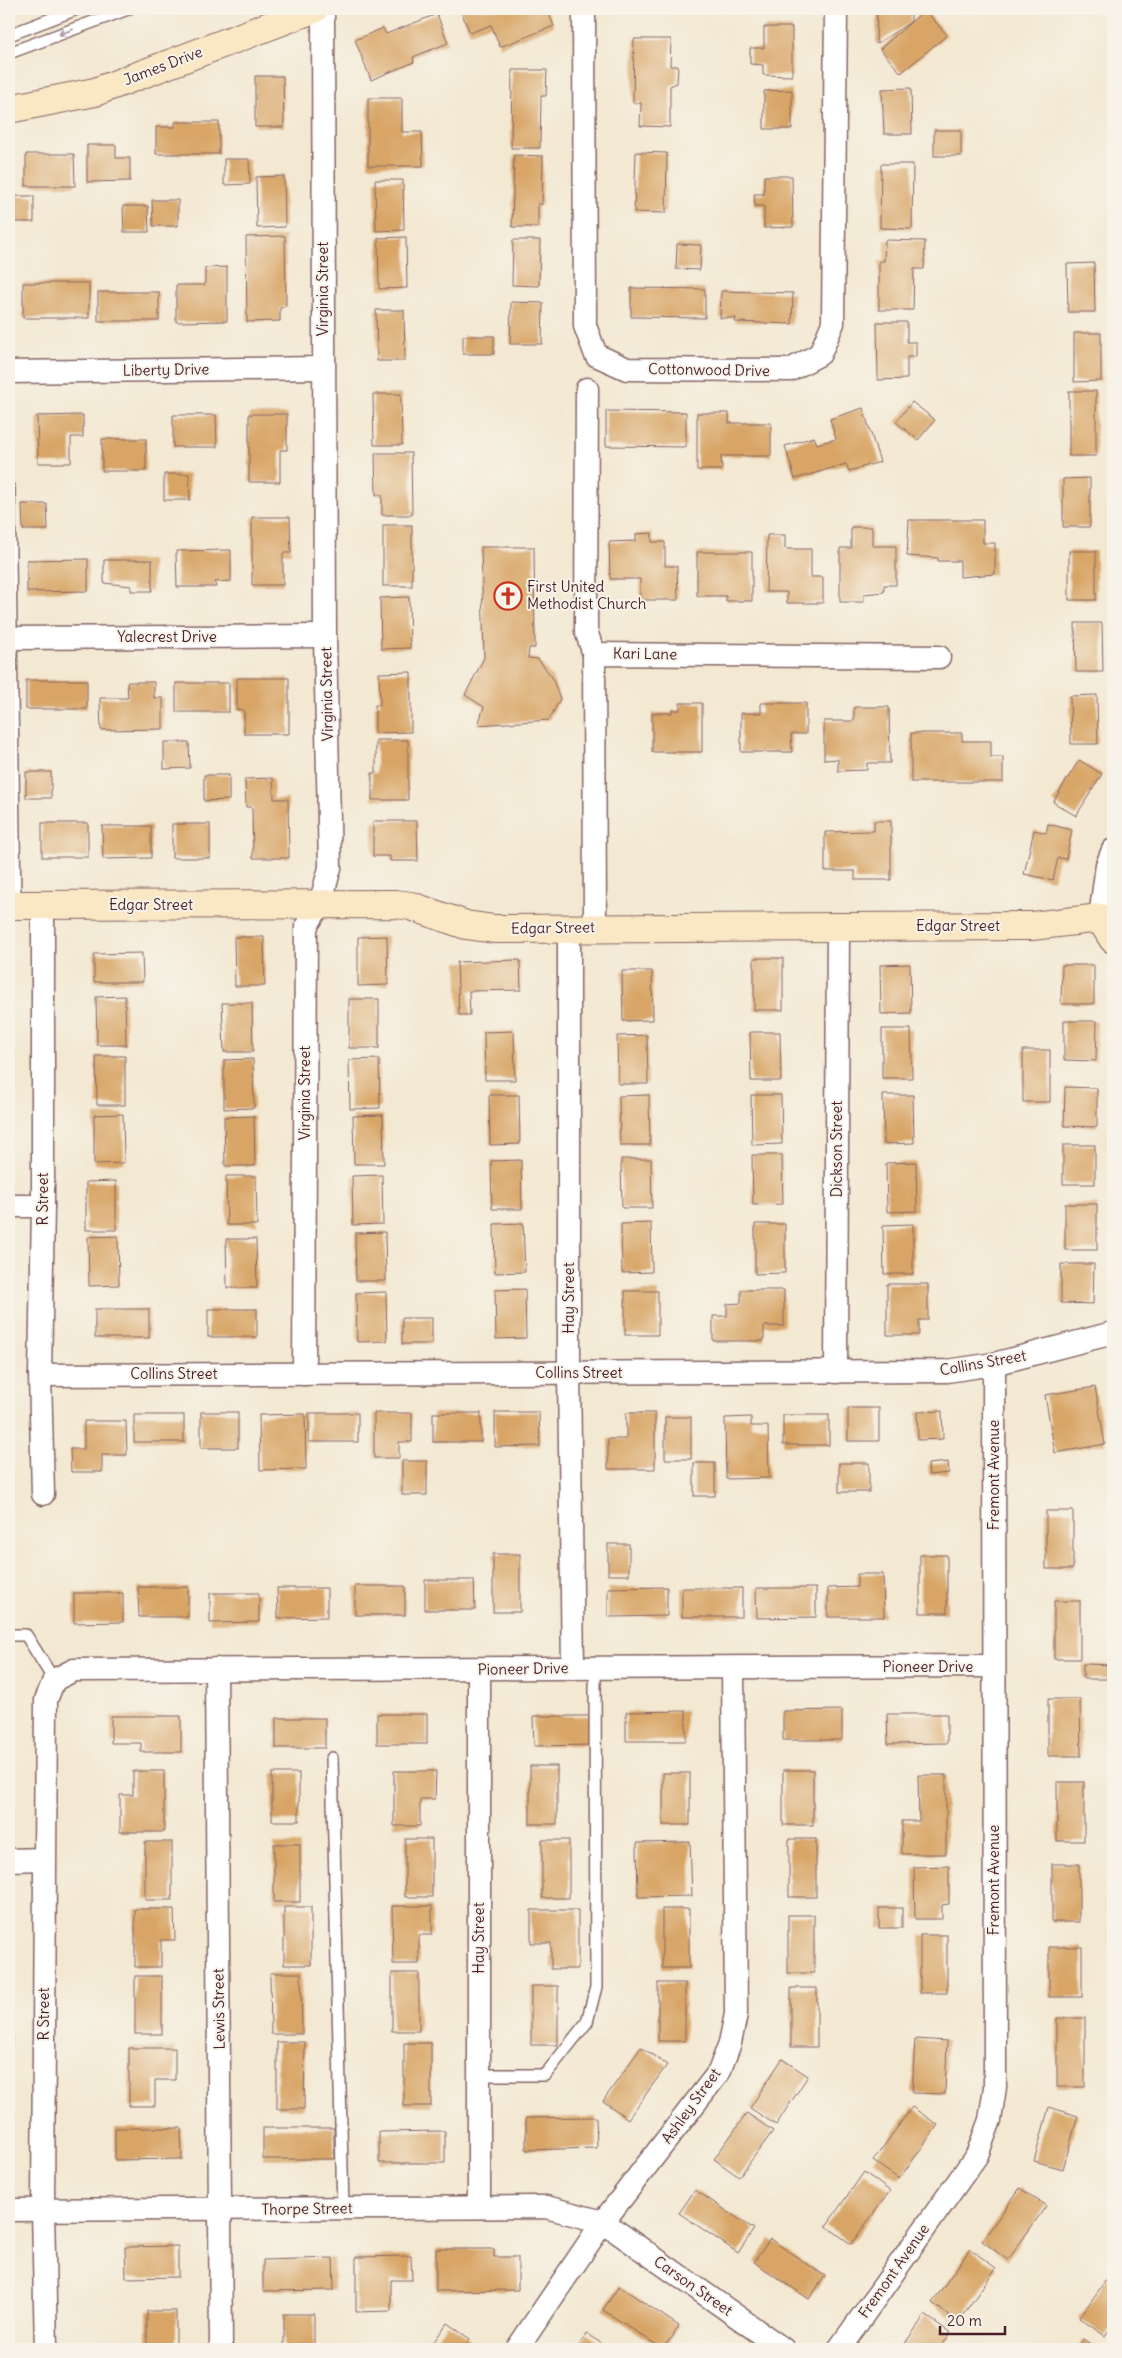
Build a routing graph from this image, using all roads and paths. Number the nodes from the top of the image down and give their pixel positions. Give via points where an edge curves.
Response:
1 (77, 9) edge
2 (128, 9) edge
3 (314, 9) edge
4 (323, 9) edge
5 (584, 9) edge
6 (836, 9) edge
7 (9, 35) edge
8 (9, 53) edge
9 (9, 108) edge
10 (323, 368) junction
11 (9, 372) edge
12 (587, 389) dead end
13 (9, 488) edge
14 (326, 636) junction
15 (10, 638) edge
16 (594, 654) junction
17 (939, 657) dead end
18 (1113, 850) edge
19 (320, 904) junction
20 (12, 905) edge
21 (44, 905) junction
22 (838, 926) junction
23 (582, 928) junction
24 (1107, 928) edge
25 (9, 1206) edge
26 (43, 1206) junction
27 (1113, 1333) edge
28 (994, 1364) junction
29 (836, 1372) junction
30 (570, 1373) junction
31 (304, 1374) junction
32 (40, 1375) junction
33 (43, 1494) dead end
34 (9, 1635) edge
35 (993, 1666) junction
36 (584, 1668) junction
37 (733, 1668) junction
38 (216, 1669) junction
39 (479, 1670) junction
40 (54, 1680) junction
41 (332, 1758) dead end
42 (44, 1859) junction
43 (9, 1860) edge
44 (479, 2075) junction
45 (479, 2207) junction
46 (343, 2208) junction
47 (9, 2210) edge
48 (44, 2210) junction
49 (221, 2210) junction
50 (603, 2222) junction
51 (46, 2349) edge
52 (221, 2349) edge
53 (517, 2349) edge
54 (783, 2349) edge
55 (839, 2349) edge

1 - 7 lane
2 -> 8 lane
3 - 9 street, James Drive via 95,92
4 - 10 street, Virginia Street
5 - 6 street, Cottonwood Drive via 585,326 596,355 627,369 790,370 820,354 833,323
10 - 11 street, Liberty Drive
10 - 14 street, Virginia Street
12 - 16 street via 586,631
13 - 15 lane
14 - 15 street, Yalecrest Drive
14 - 19 street, Virginia Street via 330,868
15 - 20 lane
16 - 17 street, Kari Lane
16 - 23 street, Kari Lane
18 - 24 street via 1107,865
19 - 21 street, Edgar Street
19 - 23 street, Edgar Street via 411,906 466,925 494,929
19 - 31 street, Virginia Street via 306,927
20 - 21 street, Edgar Street
21 - 26 street, R Street
22 - 23 street, Edgar Street
22 - 24 street, Edgar Street
22 - 29 street, Dickson Street
23 - 30 street, Hay Street
25 - 26 street
26 - 32 street, R Street
27 - 28 street, Collins Street
28 - 29 street, Collins Street via 947,1371
28 - 35 street, Fremont Avenue
29 - 30 street, Collins Street
30 - 31 street, Collins Street
30 - 36 street, Hay Street
31 - 32 street, Collins Street
32 - 33 street, R Street
34 - 40 lane via 26,1635
35 - 37 street, Pioneer Drive
35 - 55 street, Fremont Avenue via 995,2087 990,2120 977,2154
36 - 37 street, Pioneer Drive
36 - 39 street, Pioneer Drive
36 - 44 lane via 596,1987 587,2022 545,2075
37 - 50 street, Ashley Street via 736,2014 730,2043 719,2072
38 - 39 street, Pioneer Drive
38 - 40 street, Pioneer Drive via 74,1670
38 - 49 street, Lewis Street
39 - 44 street, Hay Street
40 - 42 street, R Street via 46,1700
41 - 46 lane
42 - 43 street
42 - 48 street, R Street
44 - 45 street, Hay Street
45 - 46 street, Thorpe Street
45 - 50 street, Thorpe Street via 546,2207
46 - 49 street, Thorpe Street
47 - 48 street, Thorpe Street
48 - 49 street, Thorpe Street
48 - 51 street, R Street
49 - 52 street, Lewis Street
50 - 53 street, Ashley Street
50 - 54 street, Carson Street

